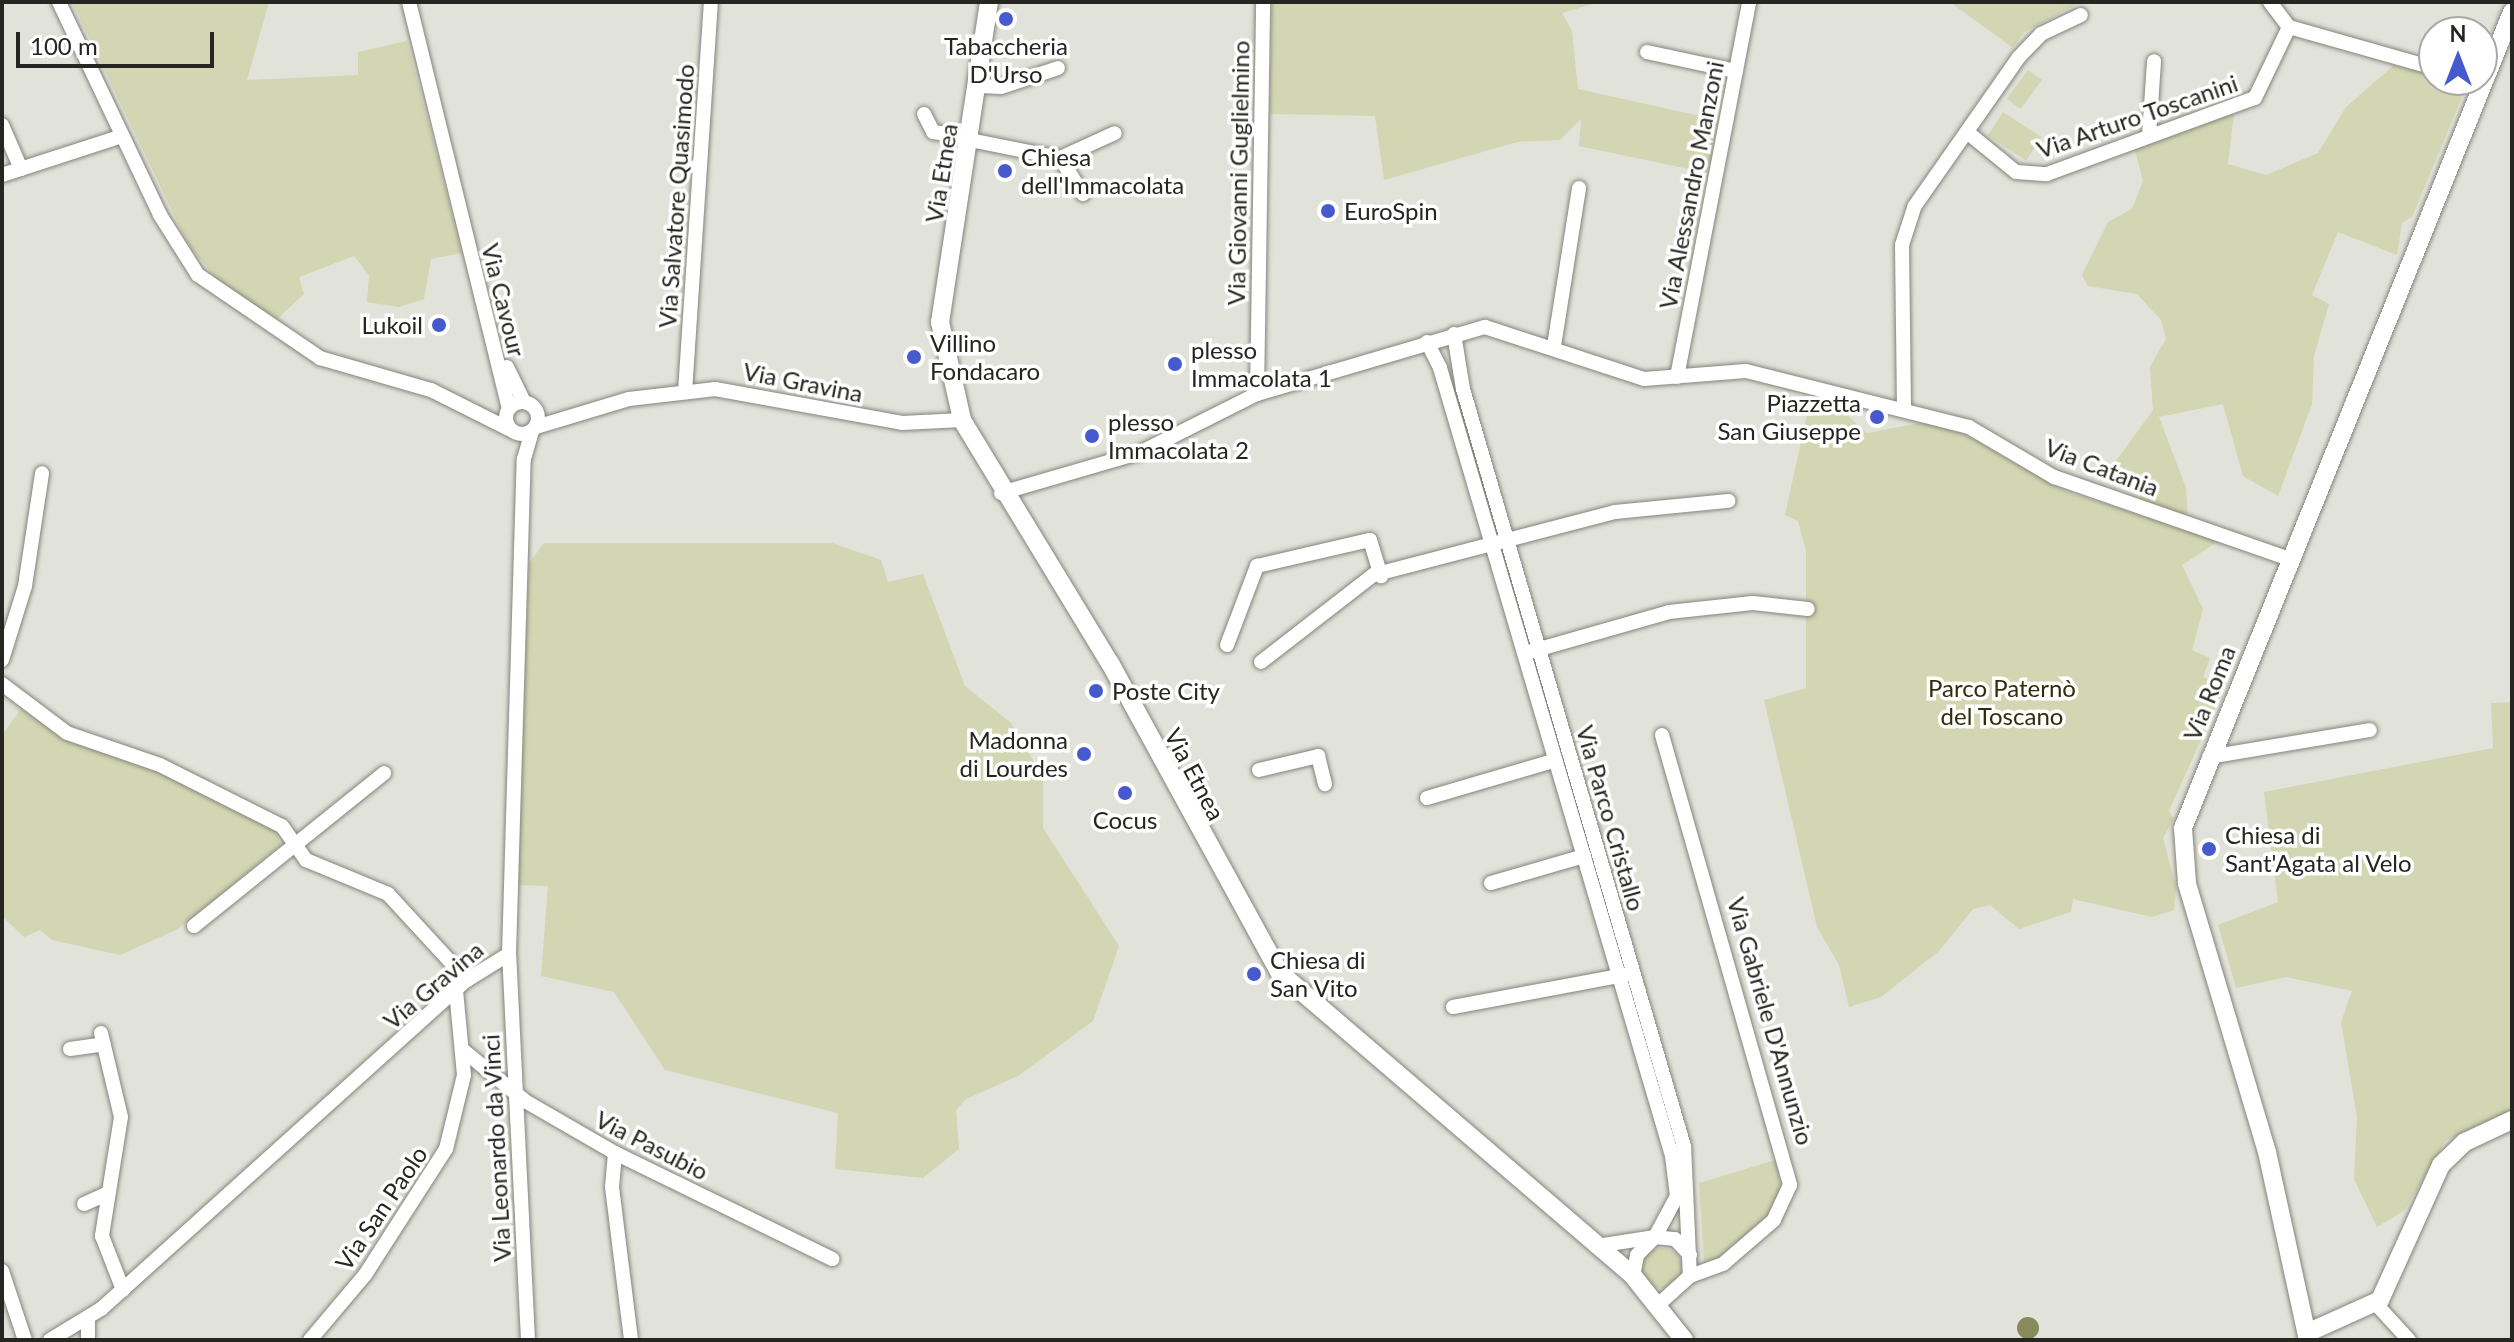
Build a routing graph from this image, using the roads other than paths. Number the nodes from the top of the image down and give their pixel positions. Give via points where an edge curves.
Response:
1 (59, 2) edge
2 (409, 2) edge
3 (711, 2) edge
4 (989, 2) edge
5 (1263, 2) edge
6 (1749, 2) edge
7 (2270, 2) edge
8 (2512, 12) edge
9 (2081, 15) dead end
10 (2289, 27) junction
11 (2498, 40) edge
12 (1647, 52) dead end
13 (2154, 61) dead end
14 (2418, 63) edge
15 (1058, 68) dead end
16 (1736, 71) junction
17 (980, 86) junction
18 (2471, 96) edge
19 (924, 114) dead end
20 (2, 125) edge
21 (1967, 132) junction
22 (1115, 133) dead end
23 (2149, 135) junction
24 (122, 136) junction
25 (970, 139) junction
26 (1060, 158) junction
27 (21, 169) junction
28 (2, 175) edge
29 (1579, 188) dead end
30 (1083, 194) dead end
31 (459, 202) junction
32 (1454, 334) junction
33 (1427, 342) junction
34 (1554, 346) junction
35 (1677, 377) junction
36 (685, 392) junction
37 (1257, 394) junction
38 (529, 405) junction
39 (589, 409) junction
40 (1904, 409) junction
41 (508, 410) junction
42 (475, 416) junction
43 (962, 420) junction
44 (523, 430) junction
45 (42, 473) dead end
46 (1001, 493) junction
47 (1728, 501) dead end
48 (1500, 546) junction
49 (2289, 559) junction
50 (1381, 576) junction
51 (1808, 609) dead end
52 (1227, 645) dead end
53 (1531, 651) junction
54 (2, 660) edge
55 (1261, 662) dead end
56 (2, 684) edge
57 (2370, 730) dead end
58 (1662, 735) dead end
59 (2209, 757) junction
60 (1556, 760) junction
61 (1259, 770) dead end
62 (384, 773) dead end
63 (1325, 784) dead end
64 (1427, 798) dead end
65 (292, 846) junction
66 (1584, 856) junction
67 (1491, 883) dead end
68 (194, 926) dead end
69 (509, 954) junction
70 (1626, 974) junction
71 (467, 980) junction
72 (456, 991) junction
73 (1453, 1007) dead end
74 (70, 1049) dead end
75 (464, 1051) junction
76 (515, 1092) junction
77 (2512, 1120) edge
78 (615, 1153) junction
79 (106, 1194) junction
80 (84, 1204) dead end
81 (1655, 1237) junction
82 (1596, 1246) junction
83 (1690, 1255) junction
84 (832, 1259) dead end
85 (2, 1271) edge
86 (1633, 1276) junction
87 (1690, 1276) junction
88 (123, 1290) junction
89 (1659, 1304) junction
90 (2376, 1304) junction
91 (88, 1318) junction
92 (1681, 1335) edge
93 (2308, 1336) edge
94 (55, 1338) edge
95 (25, 1340) edge
96 (77, 1340) edge
97 (88, 1340) edge
98 (310, 1340) edge
99 (528, 1340) edge
100 (631, 1340) edge
101 (2409, 1340) edge

1 - 24 street
2 - 31 street, Via Cavour
3 - 36 street, Via Salvatore Quasimodo
4 - 17 main road, Via Etnea
5 - 37 street, Via Giovanni Guglielmino
6 - 16 street, Via Alessandro Manzoni
7 - 10 street
8 - 11 main road, Via Roma
9 - 21 street via 2041,34
10 - 14 street
10 - 23 street, Via Arturo Toscanini via 2255,98
12 - 16 street
13 - 23 street
15 - 17 street via 1001,87
16 - 35 street, Via Alessandro Manzoni
17 - 25 main road, Via Etnea
18 - 49 main road, Via Roma
19 - 25 street via 933,132
20 - 27 street
21 - 23 street, Via Arturo Toscanini via 2028,176
21 - 40 street via 1927,182 1902,245
22 - 26 street
24 - 27 street
24 - 42 street via 179,251 222,297 320,358 431,390
25 - 26 street
25 - 43 main road, Via Etnea via 940,322
26 - 30 street
27 - 28 street
29 - 34 street
31 - 38 street, Via Cavour
31 - 41 street, Via Cavour
32 - 33 street, Via Catania
32 - 34 street, Via Catania via 1485,327
32 - 48 street, Via Parco Cristallo
33 - 37 street, Via Catania
33 - 48 street, Via Parco Cristallo
34 - 35 street, Via Catania via 1644,379
35 - 40 street, Via Catania via 1746,371
36 - 39 street, Via Gravina
36 - 43 street, Via Gravina via 754,391 902,423
37 - 46 street, Via Catania via 1139,453
38 - 39 street
38 - 41 street
38 - 44 street, Via Cavour
39 - 44 street
40 - 49 street, Via Catania via 1969,427 2054,477
41 - 42 street
41 - 44 street, Via Cavour
42 - 44 street
43 - 46 main road, Via Etnea
44 - 69 street, Via Gravina
45 - 54 street via 32,555
46 - 82 main road, Via Etnea via 1110,663 1280,973
47 - 48 street via 1634,508
48 - 50 street
48 - 53 street, Via Parco Cristallo
49 - 59 main road, Via Roma
50 - 52 street via 1370,540 1257,566
50 - 55 street
51 - 53 street via 1753,603 1669,612
53 - 60 street, Via Parco Cristallo
53 - 70 street, Via Parco Cristallo
56 - 65 street via 67,733 241,800 282,826
57 - 59 street
58 - 87 street, Via Gabriele D'Annunzio via 1790,1185 1774,1220 1723,1264
59 - 93 main road, Via Roma via 2186,811 2184,866 2267,1152
60 - 64 street
60 - 66 street, Via Parco Cristallo
61 - 63 street via 1318,756
62 - 65 street
65 - 68 street
65 - 71 street via 306,860 388,894
66 - 67 street
66 - 70 street, Via Parco Cristallo
69 - 71 street, Via Gravina
69 - 76 street, Via Leonardo da Vinci
70 - 73 street
70 - 81 street, Via Parco Cristallo via 1676,1174 1674,1204
70 - 83 street, Via Parco Cristallo via 1684,1146
71 - 72 street, Via Gravina
72 - 75 street, Via San Paolo
72 - 88 street, Via Gravina
74 - 79 street via 103,1038 121,1117
75 - 76 street, Via Pasubio
75 - 98 street, Via San Paolo via 446,1149 365,1275
76 - 78 street, Via Pasubio
76 - 99 street, Via Leonardo da Vinci
77 - 90 main road via 2465,1142 2441,1165 2412,1219 2394,1279
78 - 84 street, Via Pasubio
78 - 100 street via 612,1187
79 - 80 street
79 - 88 street via 102,1236
81 - 82 street
81 - 83 street via 1675,1239
81 - 86 street via 1637,1255
82 - 86 main road, Via Etnea
83 - 87 street, Via Parco Cristallo
85 - 95 street
86 - 89 main road, Via Etnea
87 - 89 street
88 - 91 street, Via Gravina
89 - 92 main road, Via Etnea
90 - 93 main road
90 - 101 street
91 - 94 street
91 - 97 street
94 - 96 street

